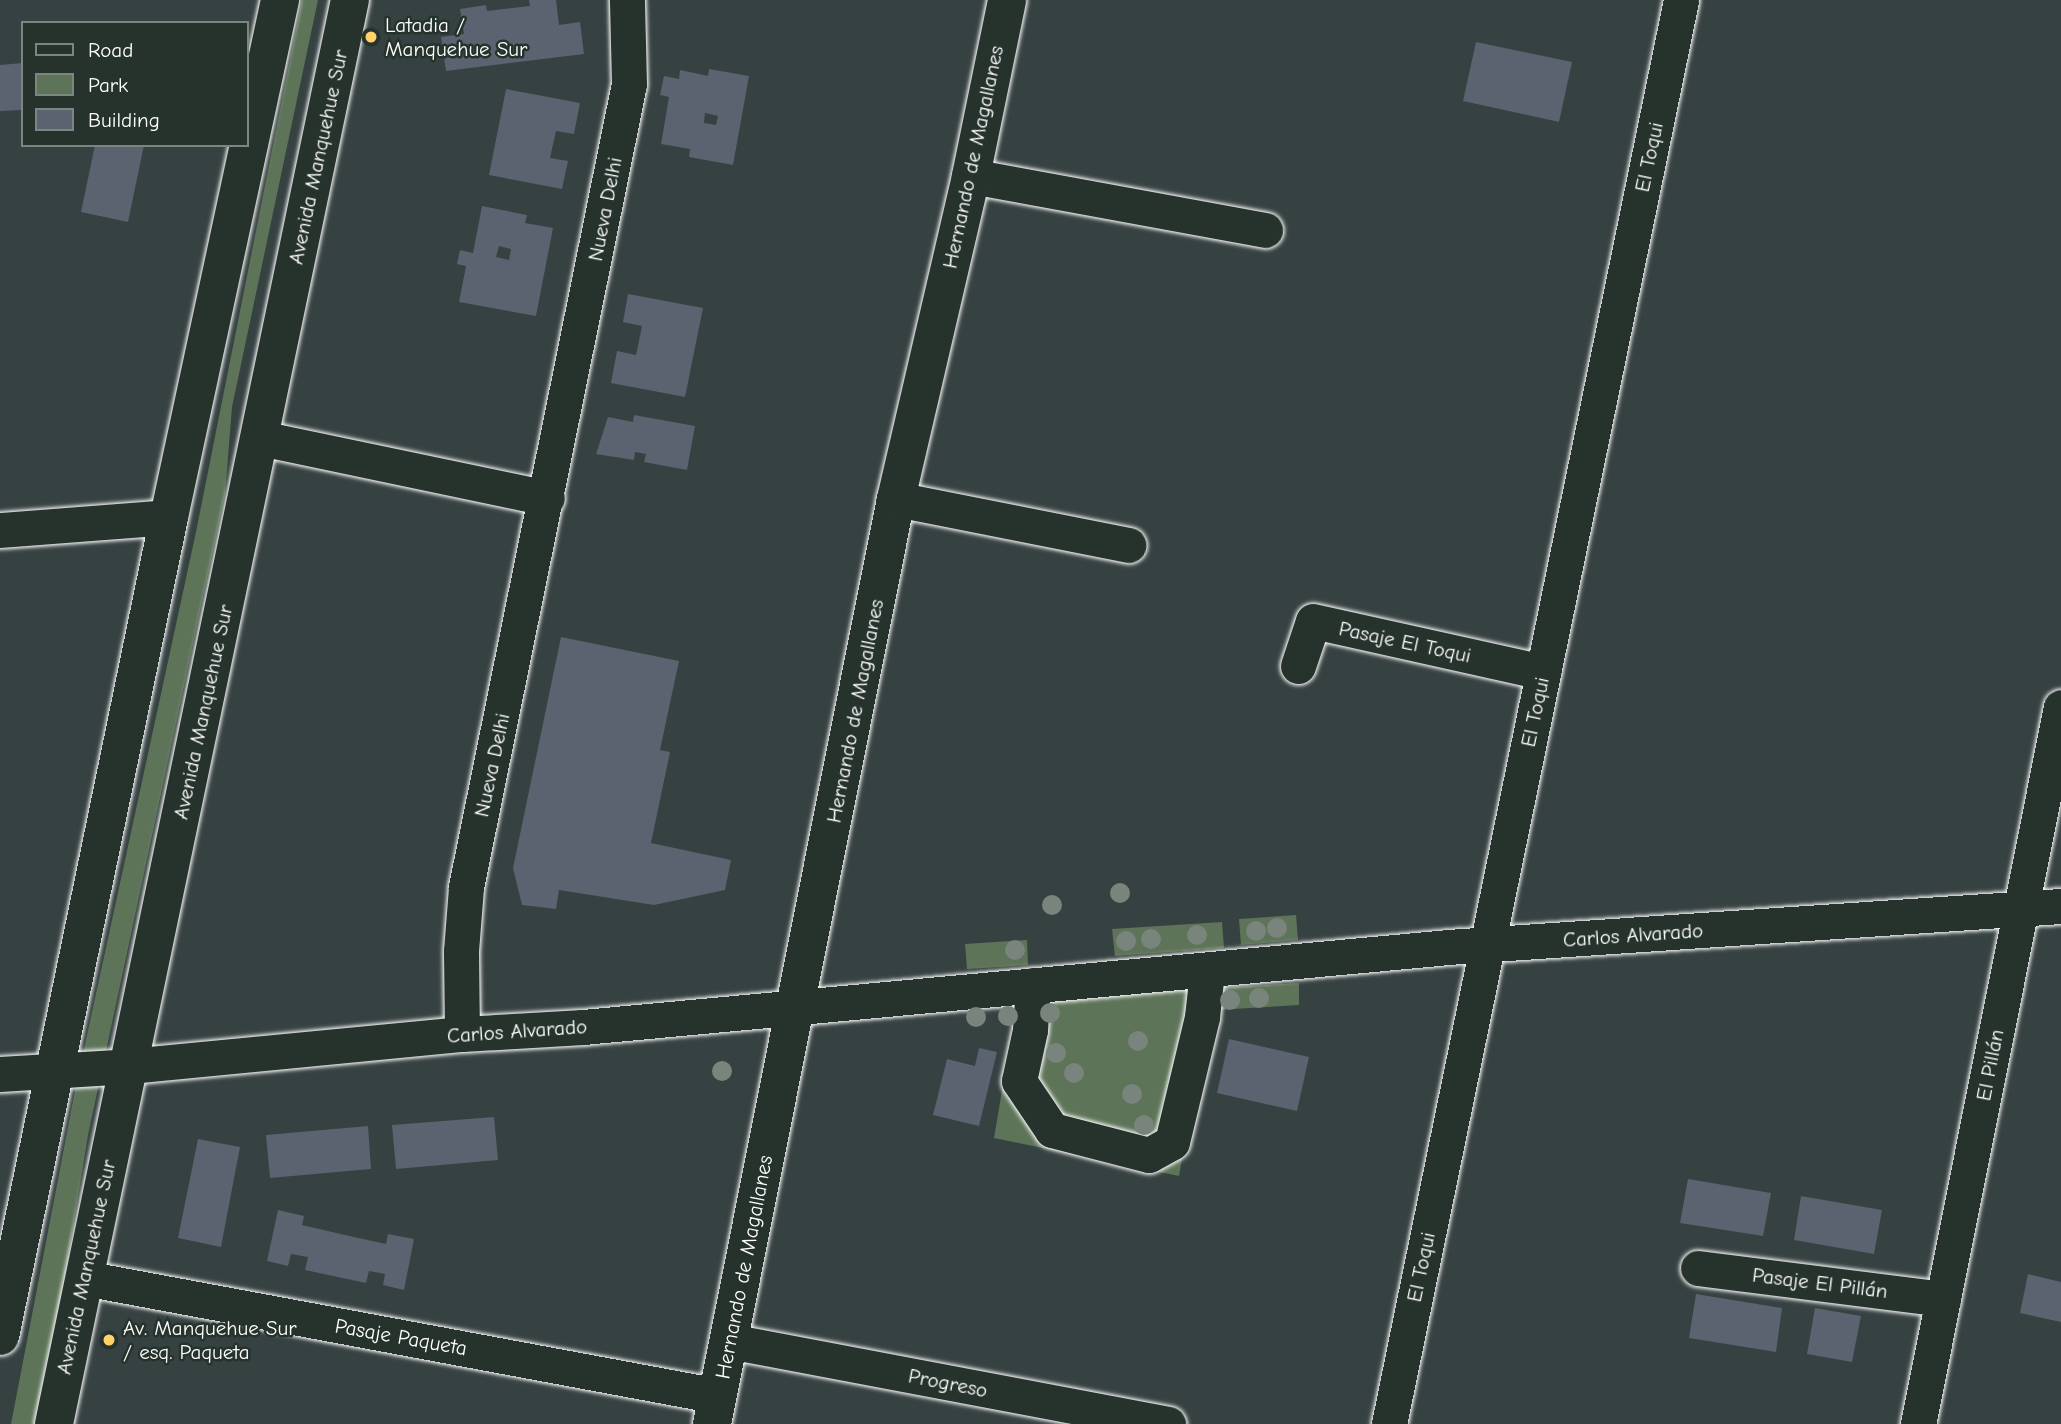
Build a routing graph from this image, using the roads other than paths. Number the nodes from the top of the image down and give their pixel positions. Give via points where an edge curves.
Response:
1 (280, 0) edge
2 (350, 0) edge
3 (627, 0) edge
4 (1007, 0) edge
5 (1681, 0) edge
6 (971, 176) junction
7 (1265, 230) dead end
8 (260, 438) junction
9 (547, 498) junction
10 (895, 499) junction
11 (169, 517) junction
12 (0, 530) edge
13 (1129, 545) dead end
14 (1298, 666) dead end
15 (1543, 672) junction
16 (2061, 707) edge
17 (2061, 906) edge
18 (2021, 909) junction
19 (1487, 945) junction
20 (1207, 971) junction
21 (1033, 985) junction
22 (797, 1006) junction
23 (462, 1034) junction
24 (129, 1066) junction
25 (53, 1071) junction
26 (0, 1074) edge
27 (1698, 1268) dead end
28 (84, 1278) junction
29 (1943, 1299) junction
30 (0, 1336) edge
31 (729, 1341) junction
32 (715, 1410) edge
33 (1083, 1416) edge
34 (54, 1424) edge
35 (1168, 1424) edge
36 (1389, 1424) edge
37 (1918, 1424) edge

1 - 11 main road
2 - 8 main road, Avenida Manquehue Sur
3 - 9 street, Nueva Delhi via 629,84
4 - 6 main road, Hernando de Magallanes
5 - 15 street, El Toqui
6 - 7 street
6 - 10 main road, Hernando de Magallanes
8 - 9 street
8 - 24 main road, Avenida Manquehue Sur
9 - 23 street, Nueva Delhi via 466,887
10 - 13 street
10 - 22 main road, Hernando de Magallanes
11 - 12 street
11 - 25 main road
14 - 15 street, Pasaje El Toqui via 1313,621
15 - 19 street, El Toqui
16 - 18 street, El Pillán
17 - 18 street, Carlos Alvarado
18 - 19 street, Carlos Alvarado
18 - 29 street, El Pillán
19 - 20 street, Carlos Alvarado
19 - 36 street, El Toqui
20 - 21 street, Carlos Alvarado
20 - 21 street via 1202,1017 1172,1142 1149,1155 1052,1130 1019,1082
21 - 22 street, Carlos Alvarado
22 - 23 street, Carlos Alvarado
22 - 31 main road, Hernando de Magallanes
23 - 24 street, Carlos Alvarado
24 - 25 street, Carlos Alvarado
24 - 28 main road, Avenida Manquehue Sur
25 - 26 street, Carlos Alvarado
25 - 30 main road
27 - 29 street, Pasaje El Pillán
28 - 32 street, Pasaje Paqueta
28 - 34 main road, Avenida Manquehue Sur
29 - 37 street, El Pillán
31 - 32 main road, Hernando de Magallanes
31 - 33 street, Progreso
33 - 35 street, Progreso

